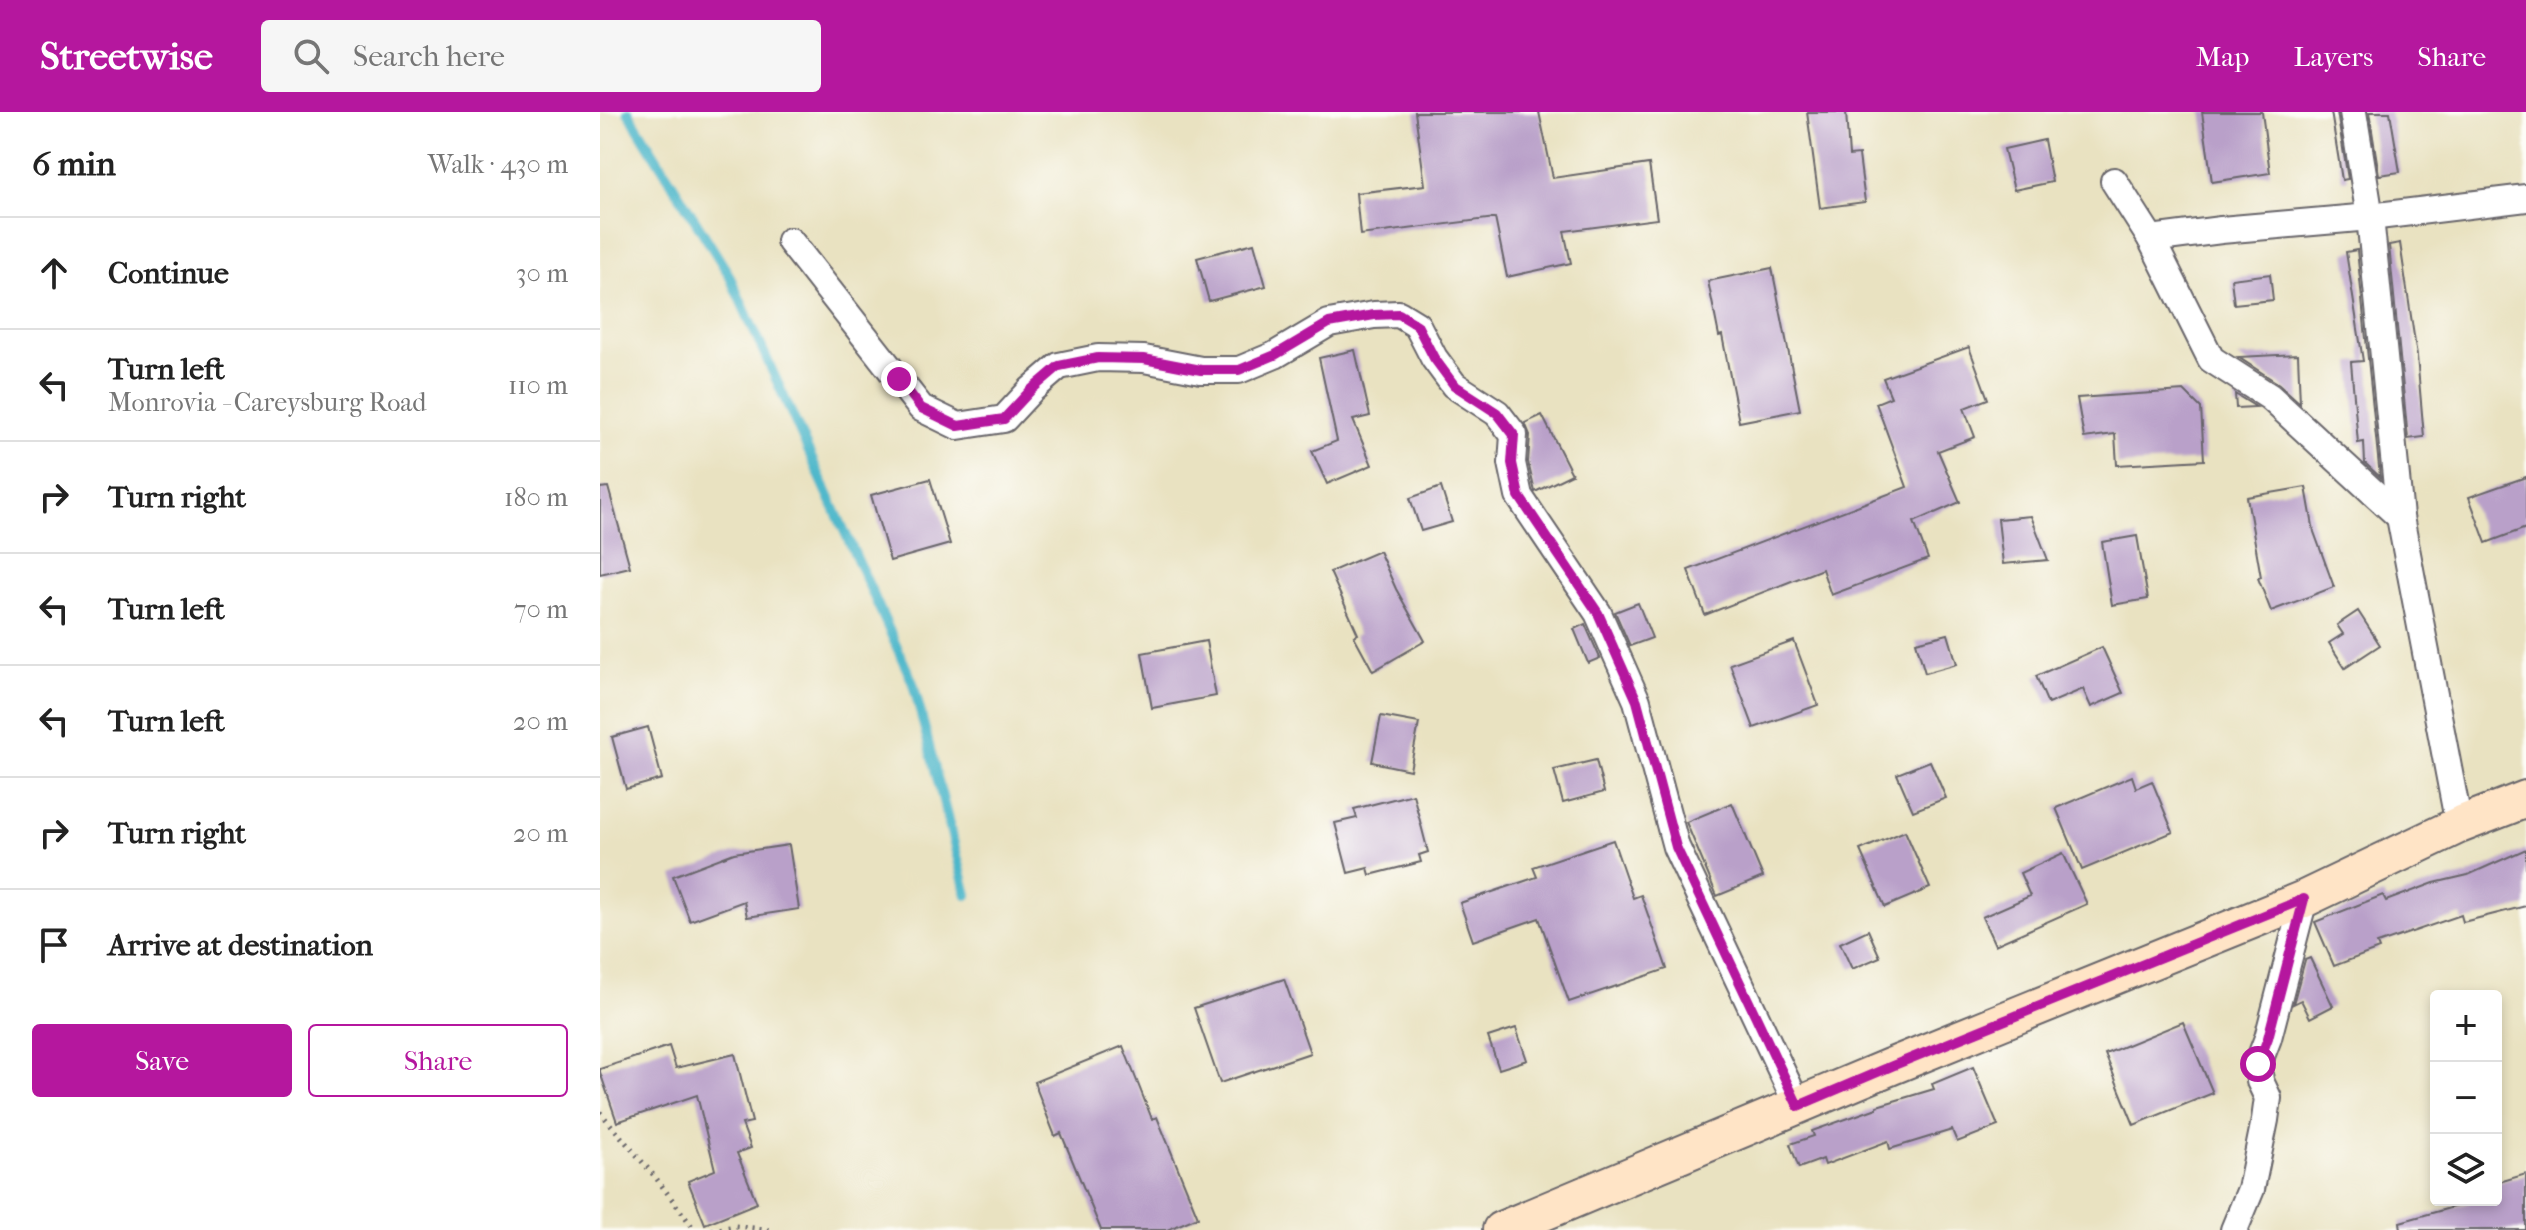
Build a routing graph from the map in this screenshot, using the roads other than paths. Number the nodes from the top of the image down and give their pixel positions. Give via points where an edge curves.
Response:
1 (2353, 112) edge
2 (2114, 181) dead end
3 (2526, 198) edge
4 (2370, 217) junction
5 (2151, 239) junction
6 (790, 241) dead end
7 (2400, 517) junction
8 (2526, 799) edge
9 (2459, 825) junction
10 (2304, 899) junction
11 (1798, 1106) junction
12 (1501, 1230) edge
13 (2234, 1230) edge

1 - 4 street
2 - 5 street
3 - 4 street
4 - 5 street
4 - 7 street
5 - 7 street via 2211,359 2270,397
6 - 11 street via 921,408 958,426 1004,419 1059,366 1098,358 1144,359 1201,370 1239,370 1329,323 1399,314 1417,325 1454,385 1497,413 1514,435 1512,463 1519,496 1598,613 1637,701 1676,847
7 - 9 street
8 - 9 main road
9 - 10 main road
10 - 11 main road
10 - 13 street via 2258,1064 2268,1098 2265,1120 2251,1189
11 - 12 main road

